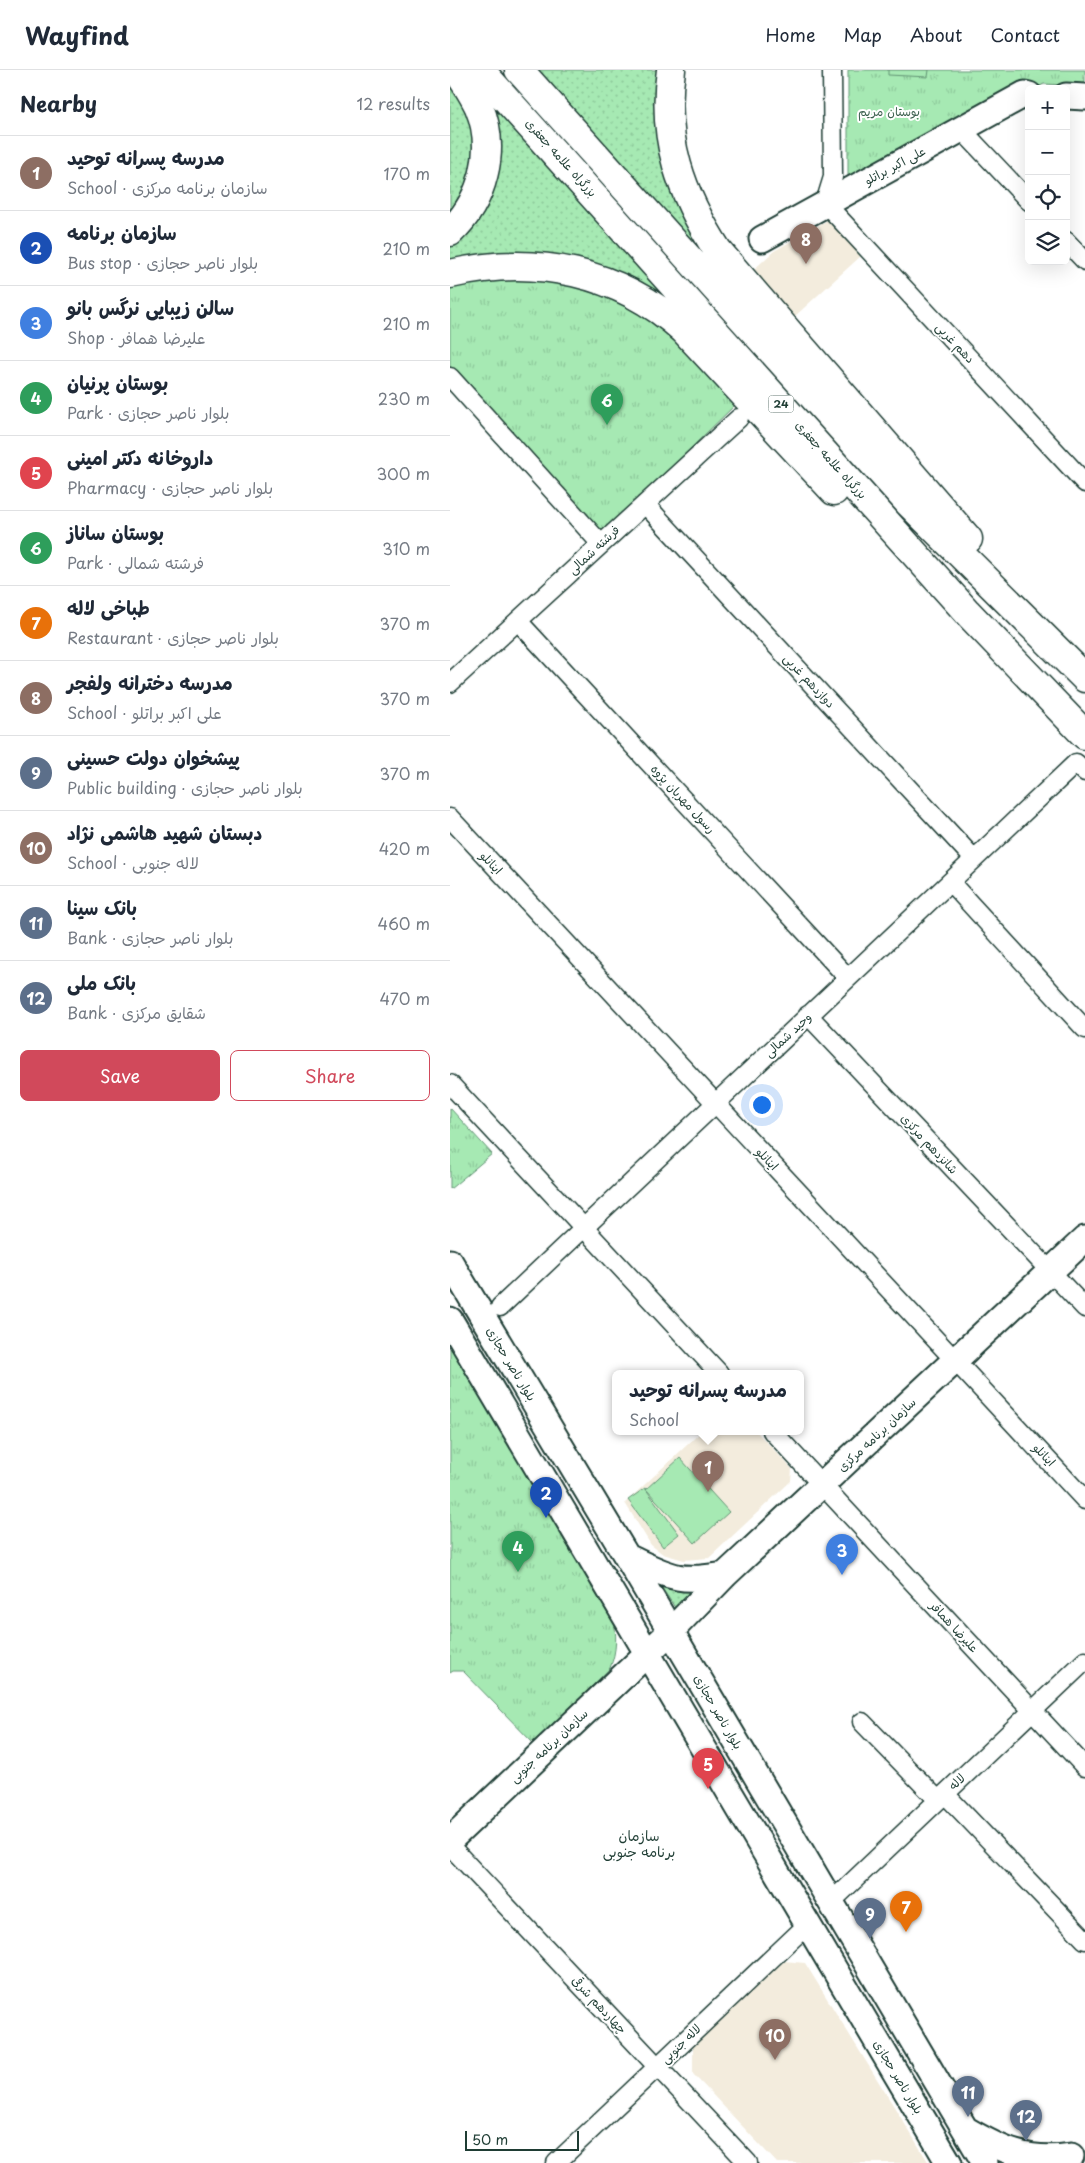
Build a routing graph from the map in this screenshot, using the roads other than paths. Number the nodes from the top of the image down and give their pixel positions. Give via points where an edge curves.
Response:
1 (457, 70) edge
2 (480, 70) edge
3 (519, 70) edge
4 (670, 70) edge
5 (820, 70) edge
6 (832, 70) edge
7 (1025, 94) edge
8 (1070, 96) edge
9 (1085, 97) edge
10 (962, 130) junction
11 (1025, 197) edge
12 (826, 203) junction
13 (450, 232) edge
14 (762, 239) dead end
15 (1070, 245) edge
16 (1085, 261) edge
17 (450, 274) edge
18 (450, 377) edge
19 (739, 418) dead end
20 (1085, 483) edge
21 (644, 504) junction
22 (601, 544) junction
23 (967, 612) junction
24 (518, 621) junction
25 (1085, 678) edge
26 (450, 683) edge
27 (1085, 735) edge
28 (1081, 767) edge
29 (450, 818) edge
30 (974, 859) junction
31 (950, 882) junction
32 (848, 978) junction
33 (808, 1015) junction
34 (1085, 1029) edge
35 (450, 1084) edge
36 (715, 1103) junction
37 (583, 1228) junction
38 (1085, 1239) edge
39 (450, 1262) edge
40 (1050, 1272) junction
41 (500, 1307) dead end
42 (1085, 1308) edge
43 (450, 1320) edge
44 (956, 1361) junction
45 (715, 1370) edge
46 (776, 1435) edge
47 (823, 1486) junction
48 (1085, 1500) edge
49 (627, 1557) junction
50 (726, 1575) junction
51 (671, 1631) junction
52 (647, 1653) junction
53 (1085, 1660) edge
54 (1032, 1711) junction
55 (862, 1722) dead end
56 (1085, 1767) edge
57 (942, 1797) junction
58 (450, 1840) edge
59 (450, 1846) edge
60 (830, 1903) junction
61 (807, 1925) junction
62 (1085, 1940) edge
63 (658, 2067) junction
64 (963, 2127) junction
65 (1073, 2154) edge
66 (556, 2163) edge
67 (748, 2163) edge
68 (949, 2163) edge
69 (985, 2163) edge

1 - 13 highway via 479,108 486,151 484,178 474,201
2 - 23 highway, بزرگراه علامه جعفری / 24
3 - 25 highway, 24 via 908,502
4 - 25 highway via 668,116 677,171 699,222 718,251
5 - 12 street via 822,182
6 - 12 street via 833,178
7 - 10 main road, علی اکبر براتلو
8 - 9 main road
10 - 11 street
10 - 12 main road, علی اکبر براتلو
12 - 14 main road, علی اکبر براتلو
12 - 20 street, دهم غربی
15 - 16 street
17 - 23 highway via 518,264 562,269 612,284 654,306 684,330 837,493
18 - 22 street
19 - 21 street, فرشته شمالی
21 - 22 street, فرشته شمالی
21 - 30 street, دوازدهم غربی
22 - 24 street, فرشته شمالی
23 - 27 highway, بزرگراه علامه جعفری / 24
24 - 26 street, فرشته شمالی
24 - 32 street, رسول مهربان پژوه
28 - 30 street, وحید شمالی
29 - 36 street, اینانلو
30 - 31 street, وحید شمالی
31 - 32 street, وحید شمالی
31 - 34 street
32 - 33 street, وحید شمالی
33 - 36 street, وحید شمالی
33 - 40 street, شانزدهم مرکزی
35 - 37 street
36 - 37 street, وحید شمالی
36 - 44 street, اینانلو
37 - 41 street, وحید شمالی
37 - 45 street
38 - 40 main road, سازمان برنامه مرکزی
39 - 49 main road, بلوار ناصر حجازی
40 - 42 street, شانزدهم مرکزی
40 - 44 main road, سازمان برنامه مرکزی
43 - 52 main road, بلوار ناصر حجازی
44 - 47 main road, سازمان برنامه مرکزی
44 - 48 street, اینانلو
46 - 47 street, علیرضا همافر
47 - 50 main road, سازمان برنامه مرکزی
47 - 54 street, علیرضا همافر
49 - 50 main road via 681,1579
49 - 51 main road, بلوار ناصر حجازی
50 - 51 main road, سازمان برنامه مرکزی
51 - 52 main road, سازمان برنامه جنوبی
51 - 60 main road, بلوار ناصر حجازی
52 - 58 main road, سازمان برنامه جنوبی
52 - 61 main road, بلوار ناصر حجازی
53 - 54 street, لاله
54 - 56 street, علیرضا همافر
54 - 57 street, لاله
55 - 57 street
57 - 60 street, لاله
57 - 62 street
59 - 63 street, چهاردهم شرقی
60 - 64 main road, بلوار ناصر حجازی
61 - 63 street, لاله جنوبی
61 - 68 main road, بلوار ناصر حجازی
63 - 66 street, لاله جنوبی
63 - 67 street, چهاردهم شرقی
64 - 65 main road via 1021,2156 1053,2159
64 - 69 main road, بلوار ناصر حجازی

